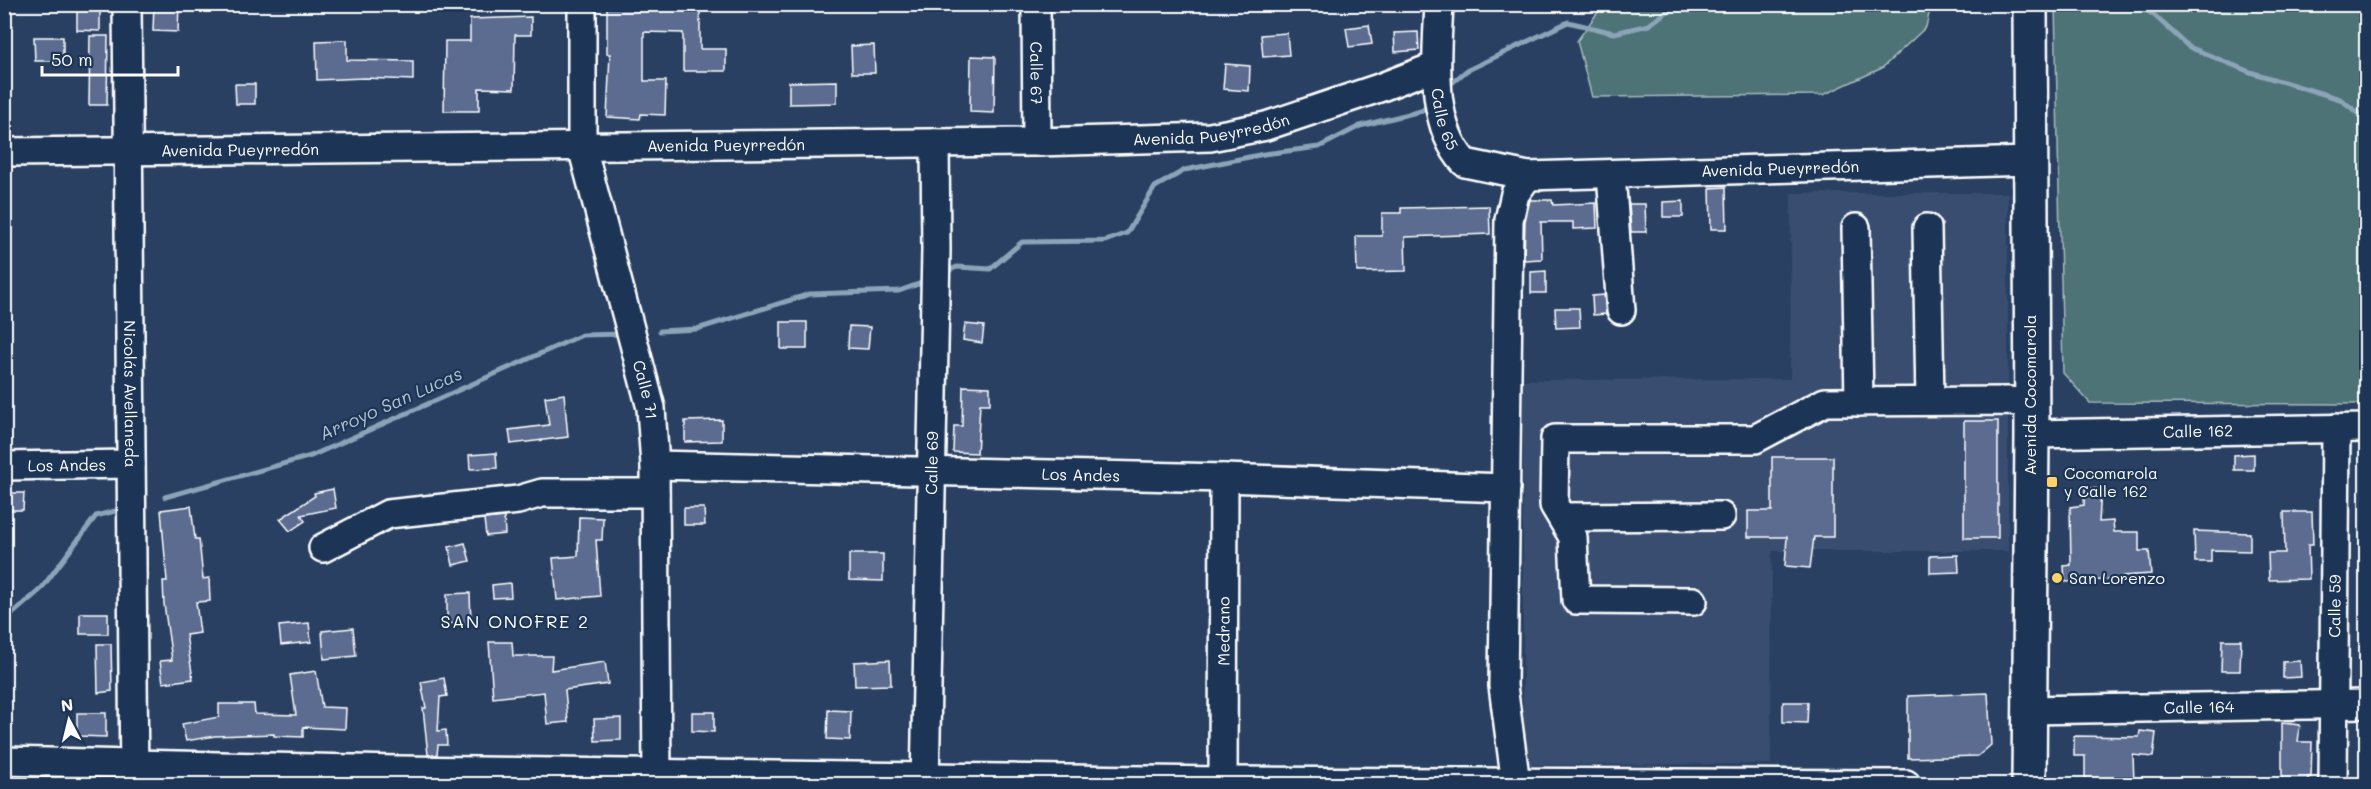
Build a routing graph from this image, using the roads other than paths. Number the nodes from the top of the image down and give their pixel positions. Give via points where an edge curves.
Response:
1 (127, 4) edge
2 (582, 4) edge
3 (1035, 4) edge
4 (1439, 4) edge
5 (2030, 4) edge
6 (1436, 66) junction
7 (935, 142) junction
8 (1037, 142) junction
9 (582, 147) junction
10 (4, 152) edge
11 (127, 152) junction
12 (2030, 161) junction
13 (1611, 174) junction
14 (1528, 176) junction
15 (1857, 228) dead end
16 (1927, 228) dead end
17 (1621, 310) dead end
18 (1930, 401) junction
19 (1860, 402) junction
20 (2031, 418) junction
21 (2336, 428) junction
22 (2367, 428) edge
23 (131, 464) junction
24 (655, 465) junction
25 (4, 466) edge
26 (930, 471) junction
27 (1224, 478) junction
28 (1506, 488) junction
29 (655, 493) junction
30 (1721, 516) dead end
31 (1562, 517) junction
32 (323, 548) dead end
33 (1693, 601) dead end
34 (2367, 704) edge
35 (2334, 705) junction
36 (2029, 710) junction
37 (4, 761) edge
38 (134, 774) edge
39 (398, 777) edge
40 (657, 778) edge
41 (925, 781) edge
42 (1223, 783) edge
43 (1516, 784) edge
44 (1776, 784) edge
45 (1906, 784) edge
46 (2029, 784) edge
47 (2333, 784) edge

1 - 11 street, Nicolás Avellaneda
2 - 9 street, Calle 71
3 - 8 street, Calle 67
4 - 6 street, Calle 65
5 - 12 main road, Avenida Cocomarola
6 - 8 street, Avenida Pueyrredón via 1266,126 1221,135
6 - 14 street, Calle 65 via 1438,100 1457,155 1465,163
7 - 8 street, Avenida Pueyrredón
7 - 9 street, Avenida Pueyrredón
7 - 26 street, Calle 69
9 - 11 street, Avenida Pueyrredón
9 - 24 street, Calle 71 via 651,408
10 - 11 street, Avenida Pueyrredón
11 - 23 street, Nicolás Avellaneda
12 - 13 street, Avenida Pueyrredón
12 - 20 main road, Avenida Cocomarola
13 - 14 street, Avenida Pueyrredón
13 - 17 street
14 - 28 street via 1515,194 1509,220
15 - 19 street
16 - 18 street
18 - 19 street, Calle 162
18 - 20 street, Calle 162 via 2008,400
19 - 31 street, Calle 162 via 1825,402 1755,439 1555,439 1554,505
20 - 21 street, Calle 162
20 - 36 main road, Avenida Cocomarola
21 - 22 street, Calle 162
21 - 35 street, Calle 59
23 - 25 street, Los Andes
23 - 38 street, Nicolás Avellaneda
24 - 26 street, Los Andes
24 - 29 street, Calle 71
26 - 27 street, Los Andes
26 - 41 street, Calle 69
27 - 28 street, Los Andes
27 - 42 street, Medrano
28 - 43 street via 1503,686
29 - 32 street via 542,493 518,500 388,514
29 - 40 street, Calle 71
30 - 31 street
31 - 33 street via 1573,537 1576,600
34 - 35 street, Calle 164
35 - 36 street, Calle 164
35 - 47 street, Calle 59
36 - 46 main road, Avenida Cocomarola
37 - 38 street
38 - 39 street
39 - 40 street
40 - 41 street
41 - 42 street
42 - 43 street
43 - 44 street
44 - 45 street

